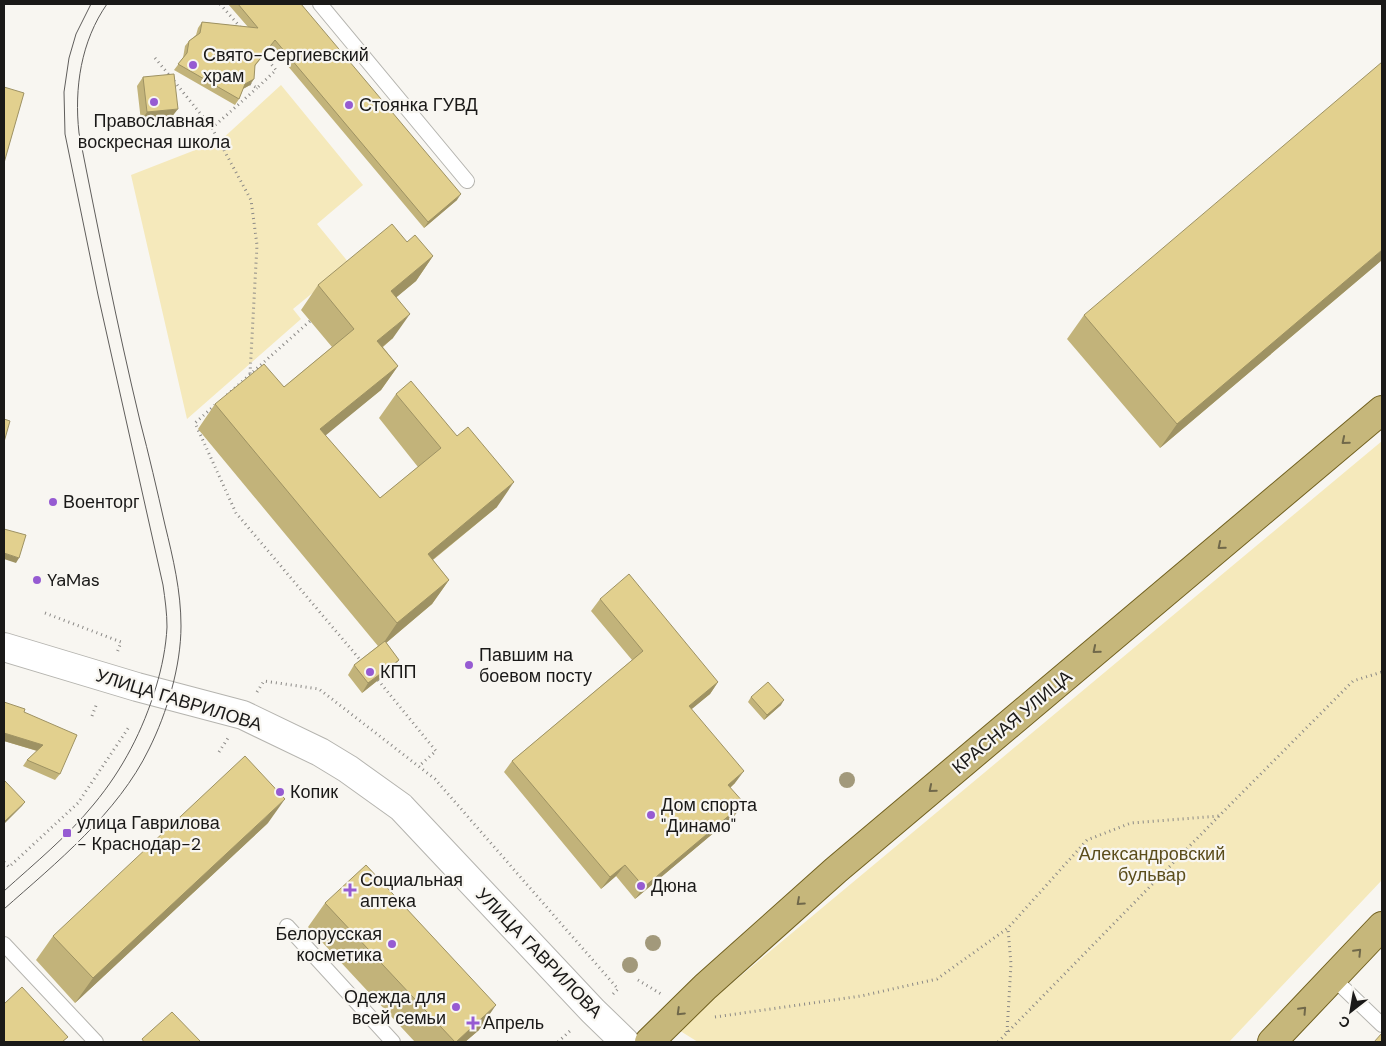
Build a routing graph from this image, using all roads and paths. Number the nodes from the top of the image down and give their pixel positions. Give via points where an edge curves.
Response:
1 (220, 4) edge
2 (320, 4) edge
3 (239, 29) edge
4 (259, 50) edge
5 (155, 58) dead end
6 (250, 84) edge
7 (258, 88) junction
8 (212, 128) junction
9 (467, 181) dead end
10 (310, 321) dead end
11 (250, 374) junction
12 (222, 399) edge
13 (216, 405) edge
14 (1382, 410) edge
15 (4, 647) edge
16 (363, 663) edge
17 (1382, 672) edge
18 (378, 680) edge
19 (264, 681) dead end
20 (130, 727) dead end
21 (418, 766) junction
22 (1219, 816) junction
23 (4, 862) edge
24 (286, 926) dead end
25 (1382, 926) edge
26 (1008, 928) junction
27 (4, 944) edge
28 (1333, 978) junction
29 (618, 989) dead end
30 (711, 1017) dead end
31 (1382, 1025) edge
32 (1007, 1033) junction
33 (96, 1042) edge
34 (393, 1042) edge
35 (625, 1042) edge
36 (649, 1042) edge
37 (998, 1042) edge
38 (1272, 1042) edge

1 - 3 path
2 - 9 lane
4 - 7 path via 276,70
5 - 8 path
6 - 7 path
7 - 8 path
8 - 11 path via 251,200 257,245
10 - 11 path
11 - 12 path
13 - 16 path via 195,423 236,514
14 -> 36 main road, КРАСНАЯ УЛИЦА via 836,870 705,987
15 - 35 street, УЛИЦА ГАВРИЛОВА via 243,715 320,752 401,807
17 - 22 path via 1353,681
18 - 21 path via 436,751
19 - 21 path via 319,689
20 - 23 path via 78,803 9,868
21 - 29 path via 435,779
22 - 26 path via 1132,823 1087,840
22 - 32 path
24 - 34 lane
28 -> 25 main road
26 - 30 path via 937,979 861,996
26 - 32 path via 1011,964
27 - 33 lane
28 - 31 lane
38 -> 28 main road
32 - 37 path

